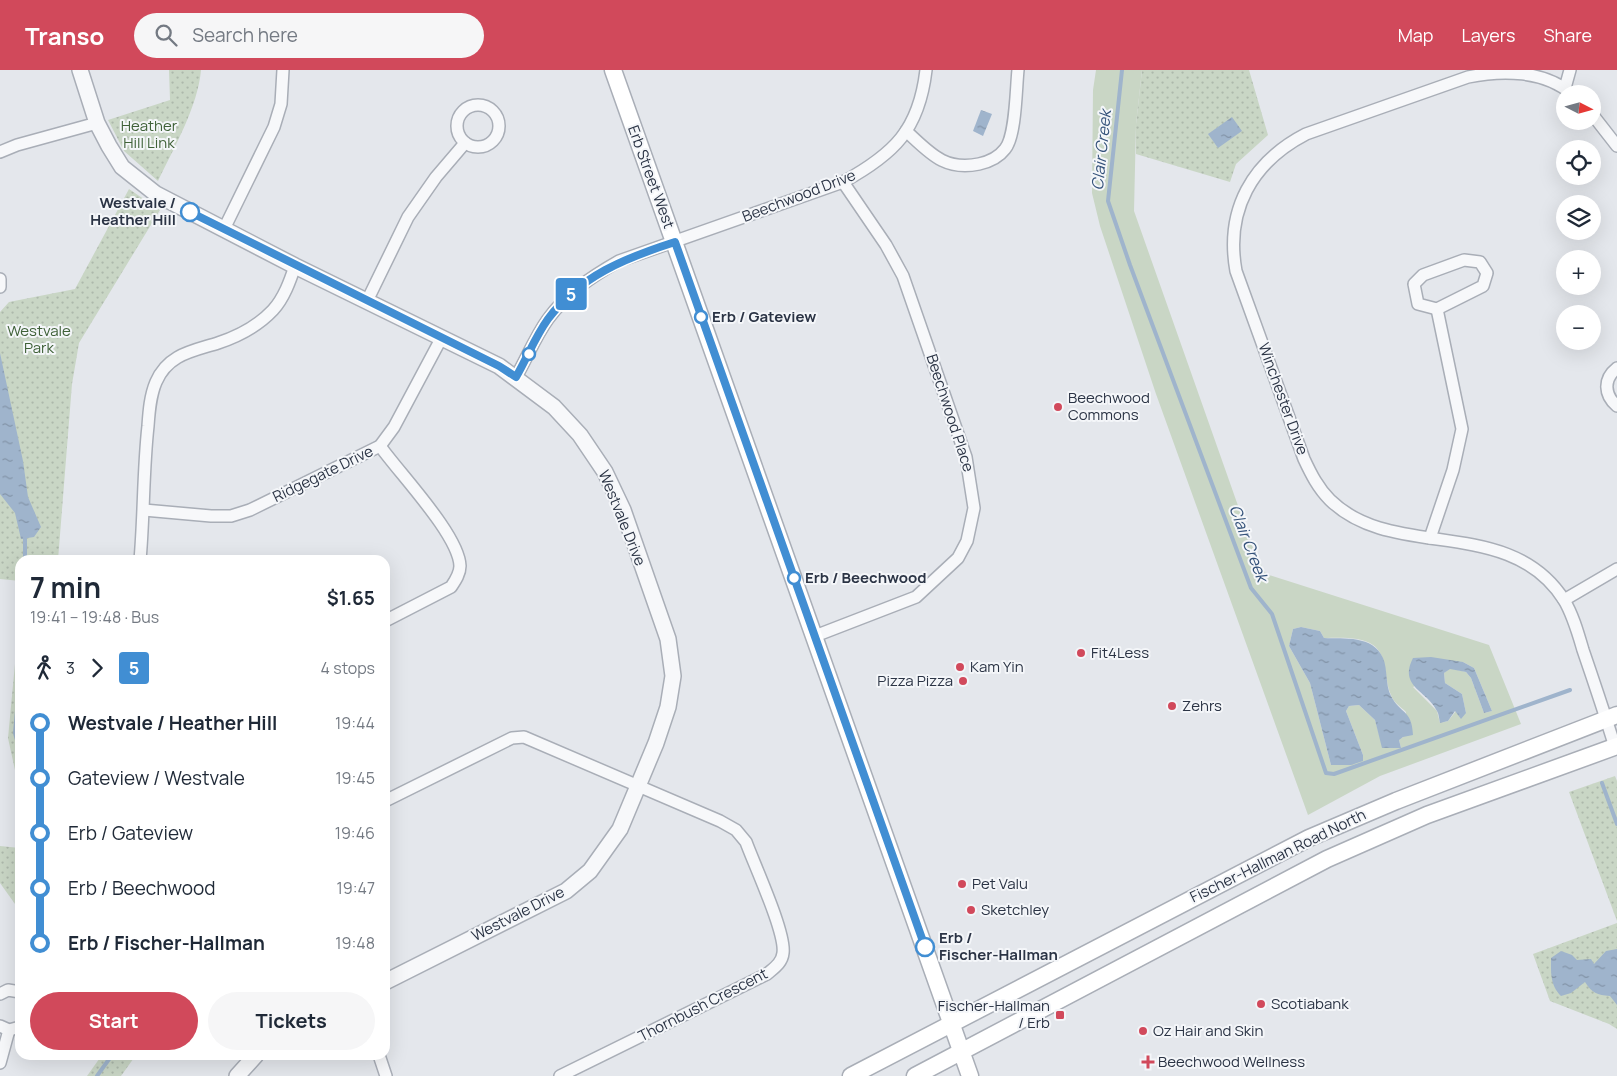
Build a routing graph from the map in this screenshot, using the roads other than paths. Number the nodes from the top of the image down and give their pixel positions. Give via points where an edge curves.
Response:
1 (80, 70) edge
2 (283, 70) edge
3 (613, 70) edge
4 (926, 70) edge
5 (1018, 70) edge
6 (1570, 70) edge
7 (1523, 72) edge
8 (1556, 85) edge
9 (1569, 85) edge
10 (97, 122) junction
11 (1601, 126) edge
12 (906, 131) junction
13 (466, 143) dead end
14 (1617, 146) edge
15 (0, 152) edge
16 (843, 182) junction
17 (224, 229) junction
18 (675, 242) junction
19 (295, 266) junction
20 (0, 279) edge
21 (0, 287) edge
22 (367, 300) junction
23 (1437, 308) junction
24 (442, 337) junction
25 (1617, 368) edge
26 (516, 377) junction
27 (1617, 406) edge
28 (380, 446) junction
29 (144, 510) junction
30 (1430, 538) junction
31 (140, 555) edge
32 (1617, 569) edge
33 (1564, 600) junction
34 (390, 618) edge
35 (815, 636) junction
36 (1611, 717) edge
37 (1616, 747) edge
38 (638, 786) junction
39 (390, 799) edge
40 (390, 979) edge
41 (15, 991) edge
42 (0, 994) edge
43 (952, 1025) junction
44 (10, 1028) edge
45 (962, 1053) junction
46 (251, 1060) edge
47 (381, 1060) edge
48 (0, 1063) edge
49 (237, 1076) edge
50 (386, 1076) edge
51 (560, 1076) edge
52 (851, 1076) edge
53 (915, 1076) edge
54 (970, 1076) edge

1 - 10 street, Westvale Drive
2 - 17 street via 281,104 274,127
3 - 18 main road, Erb Street West
4 - 12 street, Beechwood Drive via 923,96
5 - 12 street via 1013,125 1006,149 987,163 961,168 934,157
6 - 9 street, Winchester Drive
7 - 8 street, Winchester Drive
7 - 30 street, Winchester Drive via 1489,72 1468,77 1306,134 1283,146 1269,159 1245,192 1236,216 1233,256 1236,271 1315,482 1331,501 1358,520
10 - 15 street
10 - 17 street, Westvale Drive via 122,167 156,194
11 - 14 street
12 - 16 street, Beechwood Drive via 880,160
13 - 22 street via 436,177 408,218
16 - 18 street, Beechwood Drive
16 - 35 street, Beechwood Place via 886,244 903,276 966,457 974,508 967,541 958,558 916,597
17 - 19 street, Westvale Drive
18 - 26 street, Beechwood Drive via 619,261 564,299 547,321
18 - 35 main road, Erb Street West
19 - 22 street, Westvale Drive
19 - 29 street via 283,296 274,310 258,324 238,335 177,356 156,381 146,449
20 - 21 street
22 - 24 street, Westvale Drive
23 - 23 street via 1483,286 1487,273 1480,262 1464,260 1448,265 1423,275 1414,284 1418,304
23 - 30 street via 1462,429 1453,470
24 - 26 street, Westvale Drive
24 - 28 street, Ridgegate Drive via 394,427
25 - 27 street via 1609,376 1606,389
26 - 38 street, Westvale Drive via 554,407 580,435 606,472 623,510 668,639 673,676 668,707
28 - 29 street, Ridgegate Drive via 250,510 231,516
28 - 34 street via 442,524 460,567 451,587
29 - 31 street
30 - 33 street, Winchester Drive via 1500,551 1524,561
32 - 33 street
33 - 36 street, Winchester Drive
35 - 43 main road, Erb Street West
36 - 37 street, Winchester Drive
36 - 43 main road, Fischer-Hallman Road North via 1396,800 1309,838
37 - 45 main road, Fischer-Hallman Road North via 1427,815 1327,859
38 - 39 street, Thornbush Crescent via 524,737 512,738
38 - 40 street, Westvale Drive via 620,829 608,848 590,871 566,891
38 - 51 street, Thornbush Crescent via 736,830 746,842 781,934 783,955 767,974
41 - 42 street
43 - 45 main road, Erb Street West
43 - 52 main road, Fischer-Hallman Road North
44 - 48 street
45 - 53 main road, Fischer-Hallman Road North
45 - 54 main road, Erb Street West
46 - 49 street
47 - 50 street

